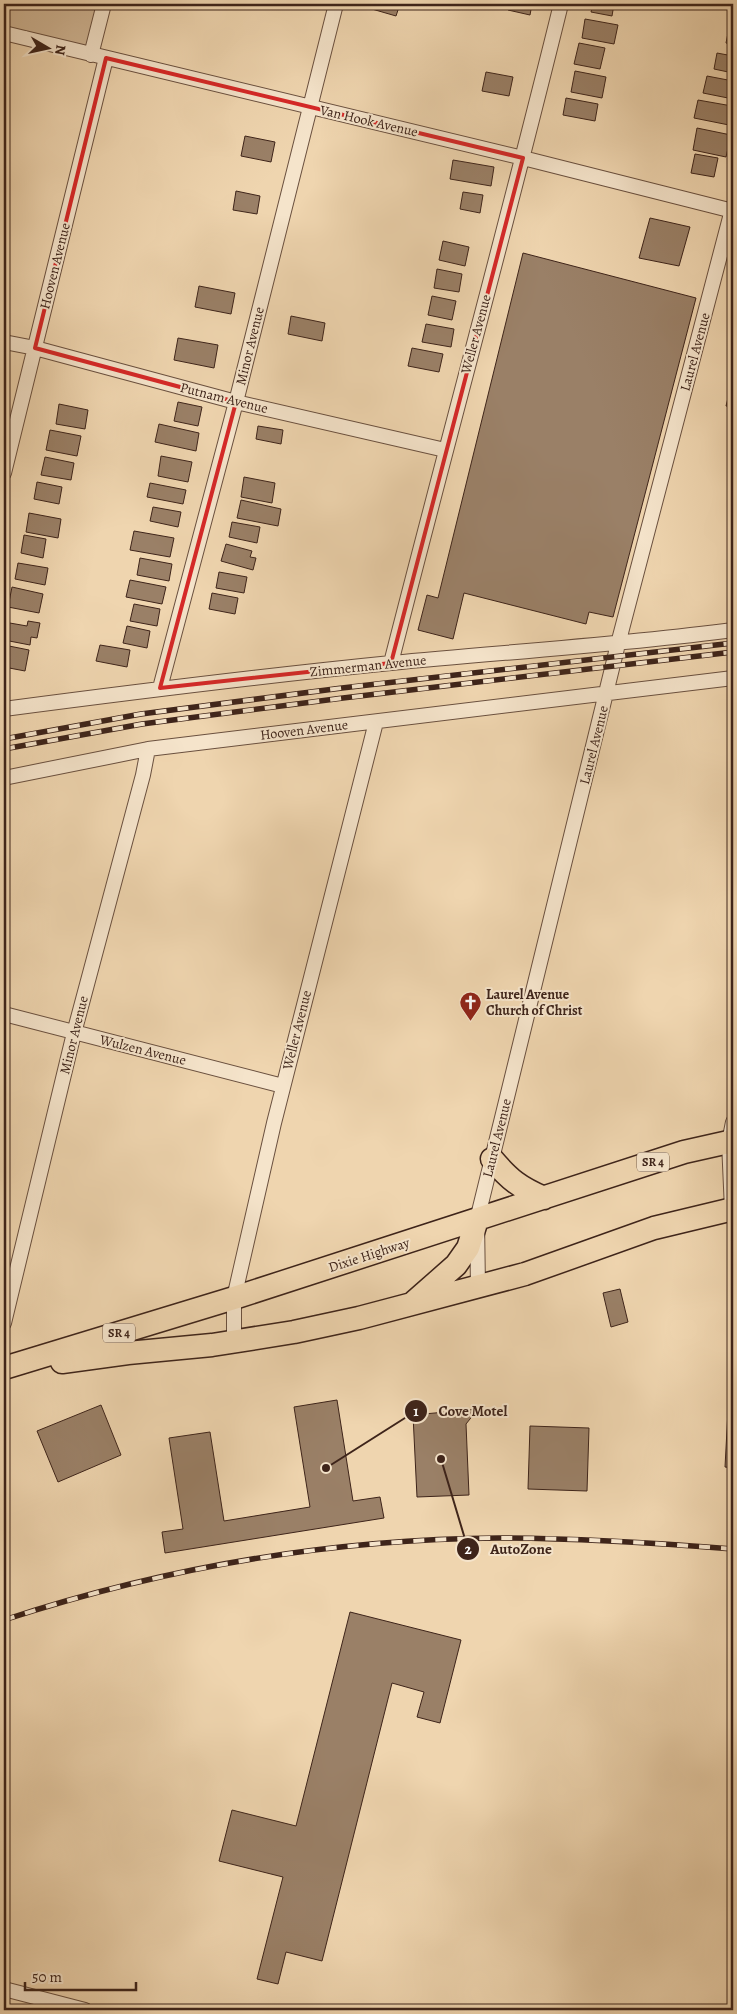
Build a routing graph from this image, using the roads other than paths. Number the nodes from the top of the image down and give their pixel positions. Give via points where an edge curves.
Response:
1 (104, 4) edge
2 (336, 4) edge
3 (561, 4) edge
4 (4, 33) edge
5 (91, 55) junction
6 (106, 58) junction
7 (310, 107) junction
8 (523, 158) junction
9 (733, 209) edge
10 (4, 342) edge
11 (35, 348) junction
12 (236, 402) junction
13 (445, 450) junction
14 (4, 473) edge
15 (733, 630) edge
16 (618, 644) junction
17 (391, 663) junction
18 (733, 678) edge
19 (160, 688) junction
20 (606, 694) junction
21 (4, 709) edge
22 (376, 722) junction
23 (148, 749) junction
24 (4, 778) edge
25 (4, 1014) edge
26 (74, 1033) junction
27 (283, 1086) junction
28 (732, 1135) edge
29 (492, 1159) junction
30 (544, 1198) junction
31 (733, 1210) edge
32 (478, 1220) junction
33 (478, 1287) junction
34 (234, 1298) junction
35 (412, 1304) junction
36 (4, 1323) edge
37 (234, 1341) junction
38 (4, 1369) edge
39 (4, 1990) edge
40 (85, 2010) edge

1 - 5 street
2 - 7 street, Minor Avenue
3 - 8 street, Weller Avenue
4 - 5 street, Van Hook Avenue
5 - 6 street, Van Hook Avenue
6 - 7 street, Van Hook Avenue
6 - 11 street, Hooven Avenue
7 - 8 street, Van Hook Avenue
7 - 12 street, Minor Avenue
8 - 9 street, Van Hook Avenue
8 - 13 street, Weller Avenue
9 - 16 street, Laurel Avenue
10 - 11 street, Putnam Avenue
11 - 12 street, Putnam Avenue
11 - 14 street, Hooven Avenue
12 - 13 street, Putnam Avenue
12 - 19 street, Minor Avenue
13 - 17 street, Weller Avenue
15 - 16 street, Zimmerman Avenue
16 - 17 street, Zimmerman Avenue
16 - 20 street, Laurel Avenue
17 - 19 street, Zimmerman Avenue
18 - 20 street
19 - 21 street, Zimmerman Avenue
20 - 22 street, Hooven Avenue
20 - 29 street, Laurel Avenue
22 - 23 street, Hooven Avenue
22 - 27 street, Weller Avenue
23 - 24 street, Hooven Avenue
23 - 26 street, Minor Avenue
25 - 26 street, Wulzen Avenue
26 - 27 street, Wulzen Avenue
26 - 36 street, Minor Avenue
27 - 34 street, Weller Avenue
28 - 30 main road, Dixie Highway / SR 4
28 - 31 street
29 - 30 main road via 510,1179
29 - 32 street, Laurel Avenue
30 - 32 main road, Dixie Highway / SR 4
31 - 33 main road, Dixie Highway / SR 4 via 654,1228 525,1274
32 - 33 street, Laurel Avenue
32 - 34 main road, Dixie Highway / SR 4
32 - 35 main road via 468,1248 456,1265
33 - 35 main road, Dixie Highway / SR 4
34 - 37 street, Weller Avenue
34 - 38 main road, Dixie Highway / SR 4
35 - 37 main road, Dixie Highway / SR 4 via 294,1332
37 - 38 main road, Dixie Highway / SR 4
39 - 40 street

